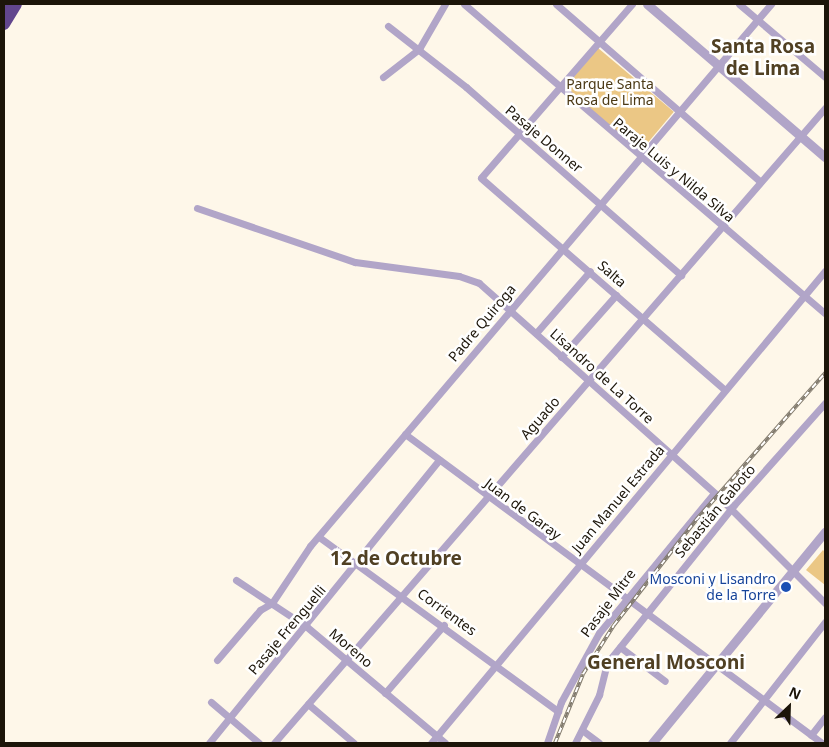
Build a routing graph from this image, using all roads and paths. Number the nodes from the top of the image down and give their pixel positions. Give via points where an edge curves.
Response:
1 (16, 4) edge
2 (445, 4) edge
3 (464, 4) edge
4 (556, 4) edge
5 (632, 4) edge
6 (647, 4) edge
7 (739, 4) edge
8 (771, 4) edge
9 (758, 19) junction
10 (4, 24) edge
11 (388, 26) dead end
12 (599, 42) junction
13 (419, 49) junction
14 (718, 65) junction
15 (383, 77) dead end
16 (825, 77) edge
17 (559, 88) junction
18 (825, 108) edge
19 (679, 111) junction
20 (519, 135) junction
21 (801, 136) junction
22 (825, 157) edge
23 (639, 158) junction
24 (761, 182) junction
25 (601, 203) junction
26 (197, 208) dead end
27 (722, 227) junction
28 (562, 248) junction
29 (590, 271) junction
30 (825, 271) edge
31 (681, 275) junction
32 (616, 294) junction
33 (804, 296) junction
34 (511, 310) junction
35 (825, 313) edge
36 (644, 318) junction
37 (536, 333) junction
38 (561, 357) junction
39 (589, 381) junction
40 (725, 390) junction
41 (825, 403) edge
42 (405, 434) junction
43 (672, 455) junction
44 (439, 460) junction
45 (714, 493) junction
46 (488, 497) junction
47 (729, 511) junction
48 (825, 532) edge
49 (318, 537) junction
50 (355, 563) junction
51 (579, 566) junction
52 (791, 573) junction
53 (236, 580) dead end
54 (402, 595) junction
55 (625, 600) junction
56 (272, 603) junction
57 (825, 603) edge
58 (644, 614) junction
59 (825, 622) edge
60 (444, 626) junction
61 (307, 627) junction
62 (620, 647) junction
63 (217, 660) dead end
64 (347, 660) junction
65 (497, 665) junction
66 (714, 665) junction
67 (664, 681) dead end
68 (385, 693) junction
69 (764, 701) junction
70 (212, 702) dead end
71 (308, 704) junction
72 (558, 711) junction
73 (825, 717) edge
74 (230, 718) junction
75 (582, 730) junction
76 (811, 735) junction
77 (437, 736) junction
78 (209, 743) edge
79 (259, 743) edge
80 (274, 743) edge
81 (354, 743) edge
82 (431, 743) edge
83 (445, 743) edge
84 (547, 743) edge
85 (575, 743) edge
86 (599, 743) edge
87 (652, 743) edge
88 (730, 743) edge
89 (822, 743) edge

1 - 10 highway
2 - 13 street
3 - 17 street, Paraje Luis y Nilda Silva
4 - 12 street
5 - 12 street
6 - 14 street
7 - 9 street
8 - 9 street, Padre Quiroga
9 - 14 street, Padre Quiroga
9 - 16 street
11 - 13 street, Pasaje Donner
12 - 17 street
12 - 19 street
13 - 15 street
13 - 20 street, Pasaje Donner
14 - 19 street, Padre Quiroga
14 - 21 street
17 - 20 street
17 - 23 street, Paraje Luis y Nilda Silva
18 - 21 street, Aguado
19 - 23 street, Padre Quiroga
19 - 24 street
20 - 25 street, Pasaje Donner
20 - 28 street, Salta via 482,178
21 - 22 street
21 - 24 street, Aguado
23 - 25 street, Padre Quiroga
23 - 27 street, Paraje Luis y Nilda Silva
24 - 27 street, Aguado
25 - 28 street, Padre Quiroga
25 - 31 street, Pasaje Donner
26 - 34 street, Lisandro de La Torre via 355,262 466,277
27 - 31 street, Aguado
27 - 33 street, Paraje Luis y Nilda Silva
28 - 29 street, Salta
28 - 34 street, Padre Quiroga
29 - 32 street, Salta
29 - 37 street
30 - 33 street, Juan Manuel Estrada
31 - 36 street, Aguado
32 - 36 street, Salta
32 - 38 street
33 - 35 street, Paraje Luis y Nilda Silva
33 - 40 street, Juan Manuel Estrada
34 - 37 street, Lisandro de La Torre
34 - 42 street, Padre Quiroga
36 - 39 street, Aguado
36 - 40 street, Salta
37 - 38 street, Lisandro de La Torre
38 - 39 street, Lisandro de La Torre
39 - 43 street, Lisandro de La Torre
39 - 46 street, Aguado
40 - 43 street, Juan Manuel Estrada
41 - 47 street, Sebastián Gaboto
42 - 44 street, Juan de Garay
42 - 49 street, Padre Quiroga
43 - 45 street, Lisandro de La Torre
43 - 51 street, Juan Manuel Estrada
44 - 46 street, Juan de Garay
44 - 50 street, Pasaje Frenguelli
45 - 47 street, Lisandro de La Torre
45 - 55 street, Pasaje Mitre
46 - 51 street, Juan de Garay
46 - 54 street, Aguado
47 - 52 street, Lisandro de La Torre
47 - 58 street, Sebastián Gaboto
48 - 52 street
49 - 50 street, Corrientes
49 - 56 street, Padre Quiroga
50 - 54 street, Corrientes
50 - 61 street, Pasaje Frenguelli
51 - 55 street, Juan de Garay
51 - 65 street, Juan Manuel Estrada
52 - 57 street, Lisandro de La Torre
52 - 66 street
53 - 56 street, Moreno
54 - 60 street, Corrientes
54 - 64 street, Aguado
55 - 58 street, Juan de Garay
55 - 72 street, Pasaje Mitre via 592,644
56 - 61 street, Moreno
56 - 63 street, Padre Quiroga via 260,610
58 - 62 street, Sebastián Gaboto
58 - 66 street, Juan de Garay
59 - 69 street
60 - 65 street, Corrientes
60 - 68 street
61 - 64 street, Moreno
61 - 74 street, Pasaje Frenguelli
62 - 67 street
62 - 75 street, Sebastián Gaboto via 604,669 599,695
64 - 68 street, Moreno
64 - 71 street, Aguado
65 - 72 street, Corrientes
65 - 77 street, Juan Manuel Estrada
66 - 69 street, Juan de Garay
66 - 87 street
68 - 77 street, Moreno
69 - 76 street, Juan de Garay
69 - 88 street
70 - 74 street
71 - 80 street, Aguado
71 - 81 street
72 - 84 street, Pasaje Mitre
73 - 76 street
74 - 78 street, Pasaje Frenguelli
74 - 79 street
75 - 85 street, Sebastián Gaboto
75 - 86 street
76 - 89 street, Juan de Garay
77 - 82 street, Juan Manuel Estrada
77 - 83 street, Moreno

